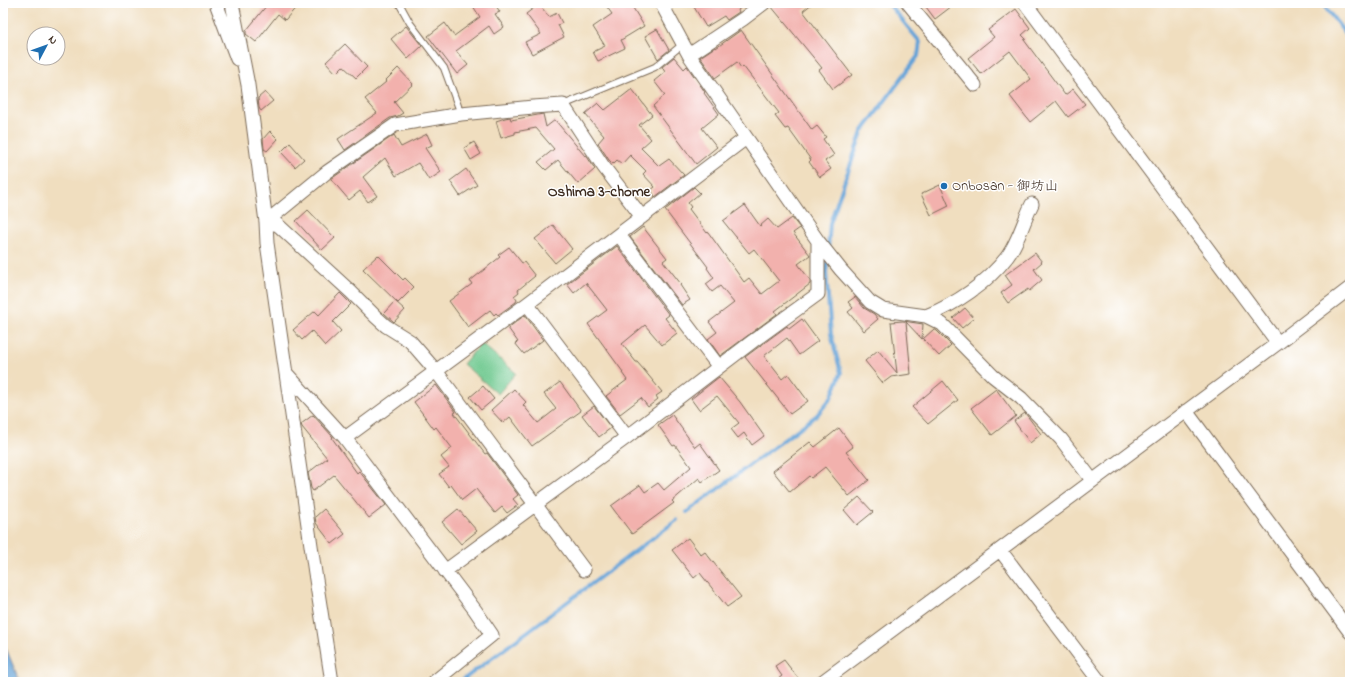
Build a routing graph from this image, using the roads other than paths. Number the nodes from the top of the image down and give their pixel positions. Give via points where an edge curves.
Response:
1 (216, 3) edge
2 (232, 3) edge
3 (399, 3) edge
4 (661, 3) edge
5 (764, 3) edge
6 (908, 3) edge
7 (1025, 3) edge
8 (686, 50) junction
9 (248, 85) junction
10 (975, 86) dead end
11 (563, 105) junction
12 (461, 114) junction
13 (746, 138) junction
14 (1032, 204) dead end
15 (642, 217) junction
16 (266, 222) junction
17 (619, 235) junction
18 (818, 241) junction
19 (1350, 288) edge
20 (527, 304) junction
21 (926, 316) junction
22 (1278, 343) junction
23 (719, 367) junction
24 (436, 371) junction
25 (286, 373) junction
26 (1186, 411) junction
27 (627, 437) junction
28 (346, 438) junction
29 (1092, 480) junction
30 (536, 504) junction
31 (1000, 550) junction
32 (446, 570) junction
33 (584, 570) dead end
34 (1350, 632) edge
35 (332, 682) edge
36 (434, 682) edge
37 (822, 682) edge
38 (1100, 682) edge

1 - 9 street
2 - 9 street
3 - 12 lane via 410,23 444,68
4 - 8 street
5 - 8 street via 743,19
6 - 10 street
7 - 22 street
8 - 11 lane via 655,67
8 - 13 street
9 - 16 street
11 - 12 street
11 - 15 street via 603,166
12 - 16 street via 395,125 328,172
13 - 15 street
13 - 18 street
14 - 21 street via 1008,256 993,273 944,309
15 - 17 street
16 - 24 street via 278,225 386,326 410,341
16 - 25 street
17 - 20 street
17 - 23 street
18 - 21 street via 870,302 883,310
18 - 23 street via 818,294
19 - 22 street
20 - 24 street
20 - 27 street
21 - 29 street via 942,324 993,376 1021,398 1061,439
22 - 26 street
23 - 27 street
24 - 28 street
24 - 30 street
25 - 28 street
25 - 35 street
26 - 29 street
26 - 34 street
27 - 30 street
28 - 32 street
29 - 31 street
30 - 32 street
30 - 33 street
31 - 37 street
31 - 38 street
32 - 36 street via 492,636

